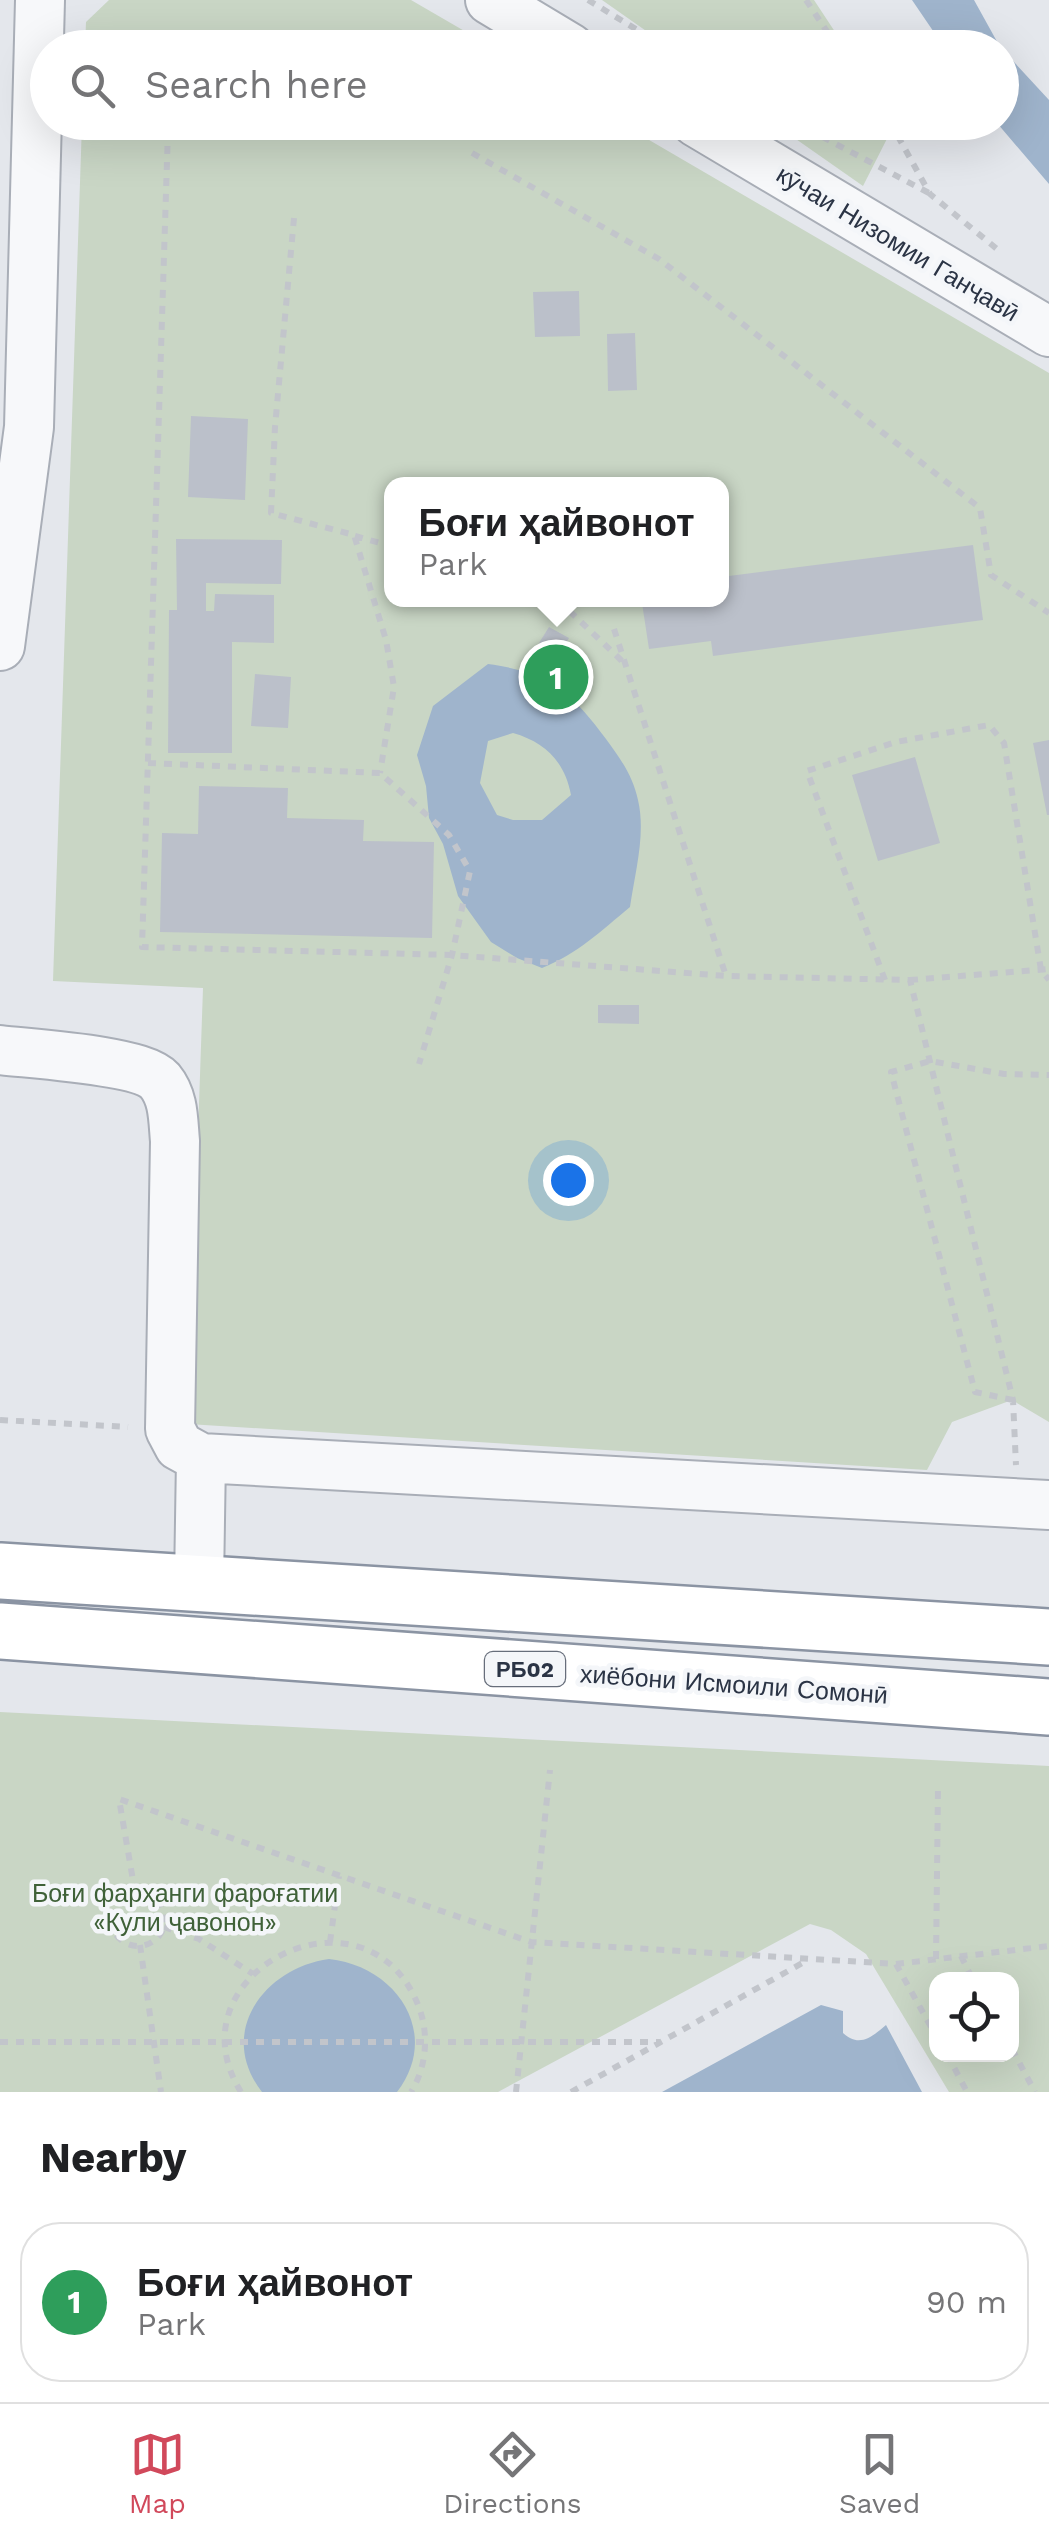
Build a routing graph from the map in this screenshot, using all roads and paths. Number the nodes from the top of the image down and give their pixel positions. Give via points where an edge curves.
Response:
1 (40, 0) edge
2 (490, 0) edge
3 (588, 0) edge
4 (806, 0) edge
5 (39, 30) edge
6 (540, 30) edge
7 (637, 30) edge
8 (826, 30) edge
9 (36, 140) edge
10 (168, 140) edge
11 (726, 140) edge
12 (828, 140) edge
13 (900, 140) edge
14 (472, 152) dead end
15 (930, 194) junction
16 (294, 218) dead end
17 (1011, 260) dead end
18 (1049, 332) edge
19 (354, 535) junction
20 (384, 544) edge
21 (565, 607) edge
22 (1049, 613) edge
23 (614, 629) dead end
24 (1, 656) edge
25 (624, 663) junction
26 (148, 764) junction
27 (380, 773) junction
28 (452, 954) junction
29 (1045, 970) edge
30 (726, 976) junction
31 (885, 980) junction
32 (910, 980) junction
33 (1049, 980) edge
34 (0, 1050) edge
35 (930, 1061) junction
36 (419, 1064) dead end
37 (1049, 1076) edge
38 (1012, 1400) junction
39 (0, 1420) edge
40 (185, 1443) junction
41 (1034, 1503) edge
42 (0, 1571) edge
43 (198, 1584) junction
44 (0, 1637) edge
45 (1049, 1637) edge
46 (1049, 1707) edge
47 (550, 1770) dead end
48 (938, 1788) dead end
49 (339, 1876) junction
50 (135, 1892) junction
51 (164, 1927) junction
52 (330, 1942) junction
53 (530, 1942) junction
54 (140, 1945) junction
55 (1049, 1946) edge
56 (961, 1956) junction
57 (807, 1960) junction
58 (936, 1960) junction
59 (896, 1964) junction
60 (970, 1972) edge
61 (253, 1974) junction
62 (929, 2023) edge
63 (520, 2040) junction
64 (426, 2041) junction
65 (0, 2042) edge
66 (154, 2042) junction
67 (227, 2042) junction
68 (660, 2042) junction
69 (950, 2062) edge
70 (1019, 2062) edge
71 (160, 2092) edge
72 (242, 2092) edge
73 (411, 2092) edge
74 (516, 2092) edge
75 (570, 2092) edge
76 (967, 2092) edge
77 (1035, 2092) edge

1 - 5 street
2 - 6 street
3 - 7 path
4 - 8 path
9 - 24 street via 29,428
10 - 26 path
11 - 18 street, кӯчаи Низомии Ганҷавӣ
12 - 15 path
13 - 15 path
14 - 22 path via 659,259 980,508 991,576
15 - 17 path
16 - 19 path via 271,513
19 - 20 path
19 - 27 path via 394,687
21 - 25 path
23 - 25 path
25 - 30 path
26 - 27 path
26 - 28 path via 142,946
27 - 28 path via 449,835 470,871
28 - 30 path
28 - 36 path
29 - 31 path via 1004,743 989,725 896,742 807,772
29 - 32 path
29 - 33 path
30 - 31 path
31 - 32 path
32 - 35 path
34 - 40 street via 135,1067 158,1078 170,1096
35 - 37 path
35 - 38 path
35 - 38 path via 891,1072 975,1392
38 - 41 path
39 - 40 path
40 - 41 street
40 - 43 street
42 - 43 highway
43 - 45 highway
44 - 46 highway, хиёбони Исмоили Сомонӣ / РБ02
47 - 53 path
48 - 58 path
49 - 50 path via 119,1799
49 - 52 path
49 - 53 path
50 - 51 path via 162,1906
50 - 54 path via 117,1902 112,1921 121,1939
51 - 54 path
51 - 61 path via 198,1939
52 - 61 path via 288,1950
52 - 64 path via 390,1965 416,1999
53 - 57 path
53 - 63 path
54 - 66 path
55 - 56 path
56 - 58 path
56 - 60 path
57 - 59 path
57 - 68 path
58 - 59 path
59 - 62 path
61 - 67 path via 234,2005
63 - 64 path
63 - 68 path
63 - 74 path
64 - 67 path
64 - 73 path
65 - 66 path
66 - 67 path
66 - 71 path
67 - 72 path
68 - 75 path
69 - 76 path
70 - 77 path

